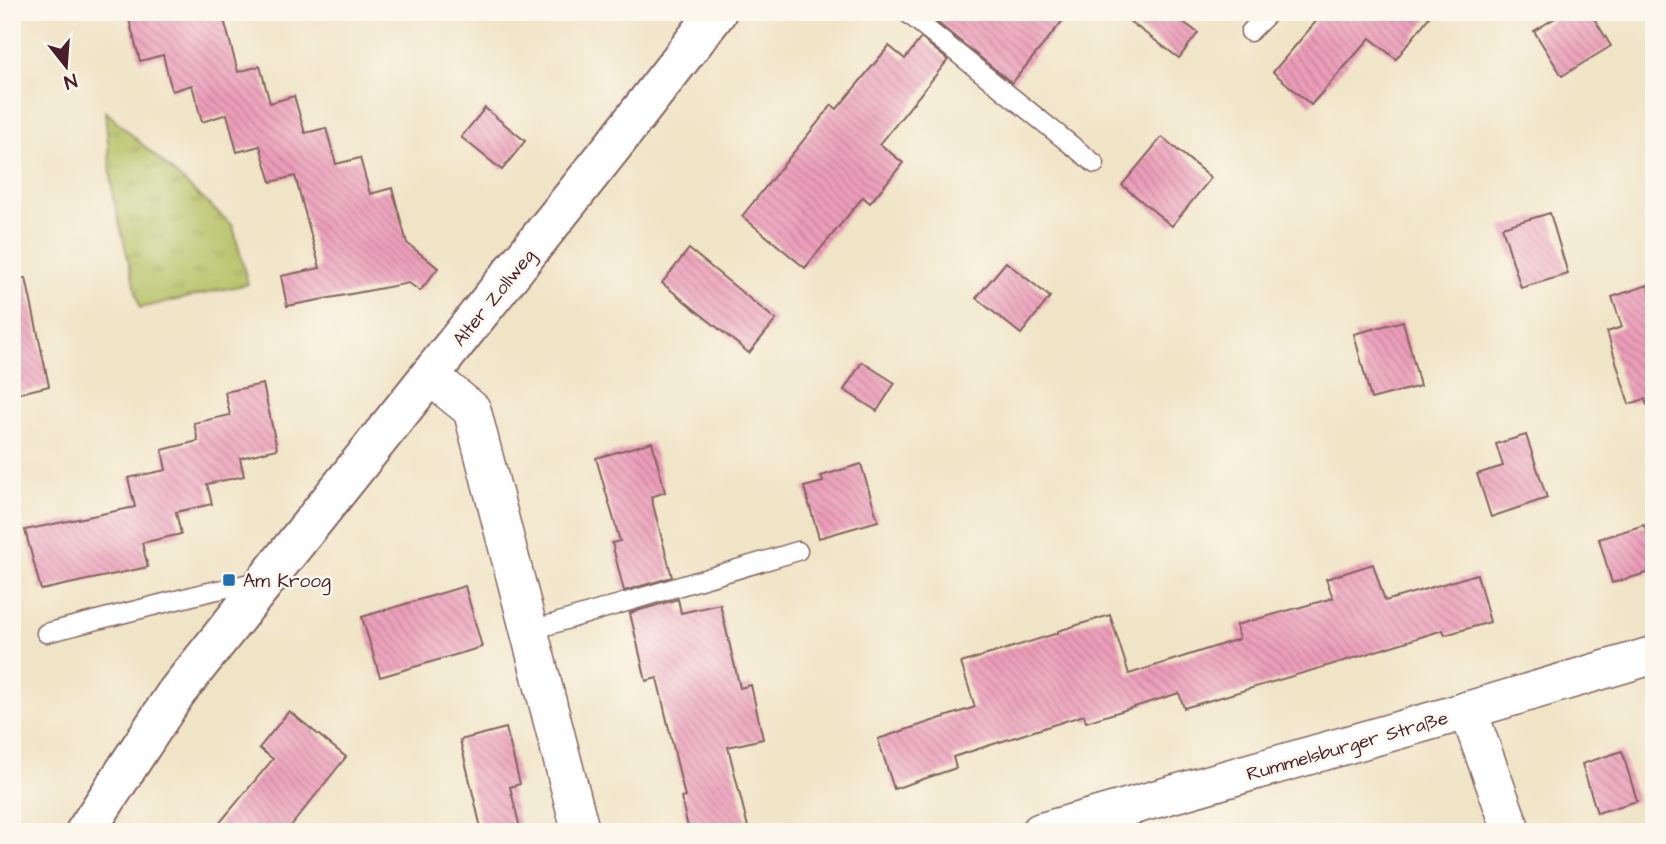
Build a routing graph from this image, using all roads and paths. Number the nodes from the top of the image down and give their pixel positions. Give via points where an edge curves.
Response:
1 (717, 12) edge
2 (906, 12) edge
3 (1270, 12) edge
4 (1250, 32) dead end
5 (1095, 164) dead end
6 (430, 376) junction
7 (799, 551) dead end
8 (266, 580) junction
9 (529, 631) junction
10 (46, 633) dead end
11 (1654, 655) edge
12 (1468, 710) junction
13 (85, 832) edge
14 (582, 832) edge
15 (1040, 832) edge
16 (1512, 832) edge

1 - 6 street, Alter Zollweg
2 - 5 lane
3 - 4 lane
6 - 8 street, Alter Zollweg
6 - 9 street via 472,410
7 - 9 lane
8 - 10 lane
8 - 13 street, Alter Zollweg via 176,693
9 - 14 street
11 - 12 street, Rummelsburger Straße
12 - 15 street, Rummelsburger Straße
12 - 16 street

